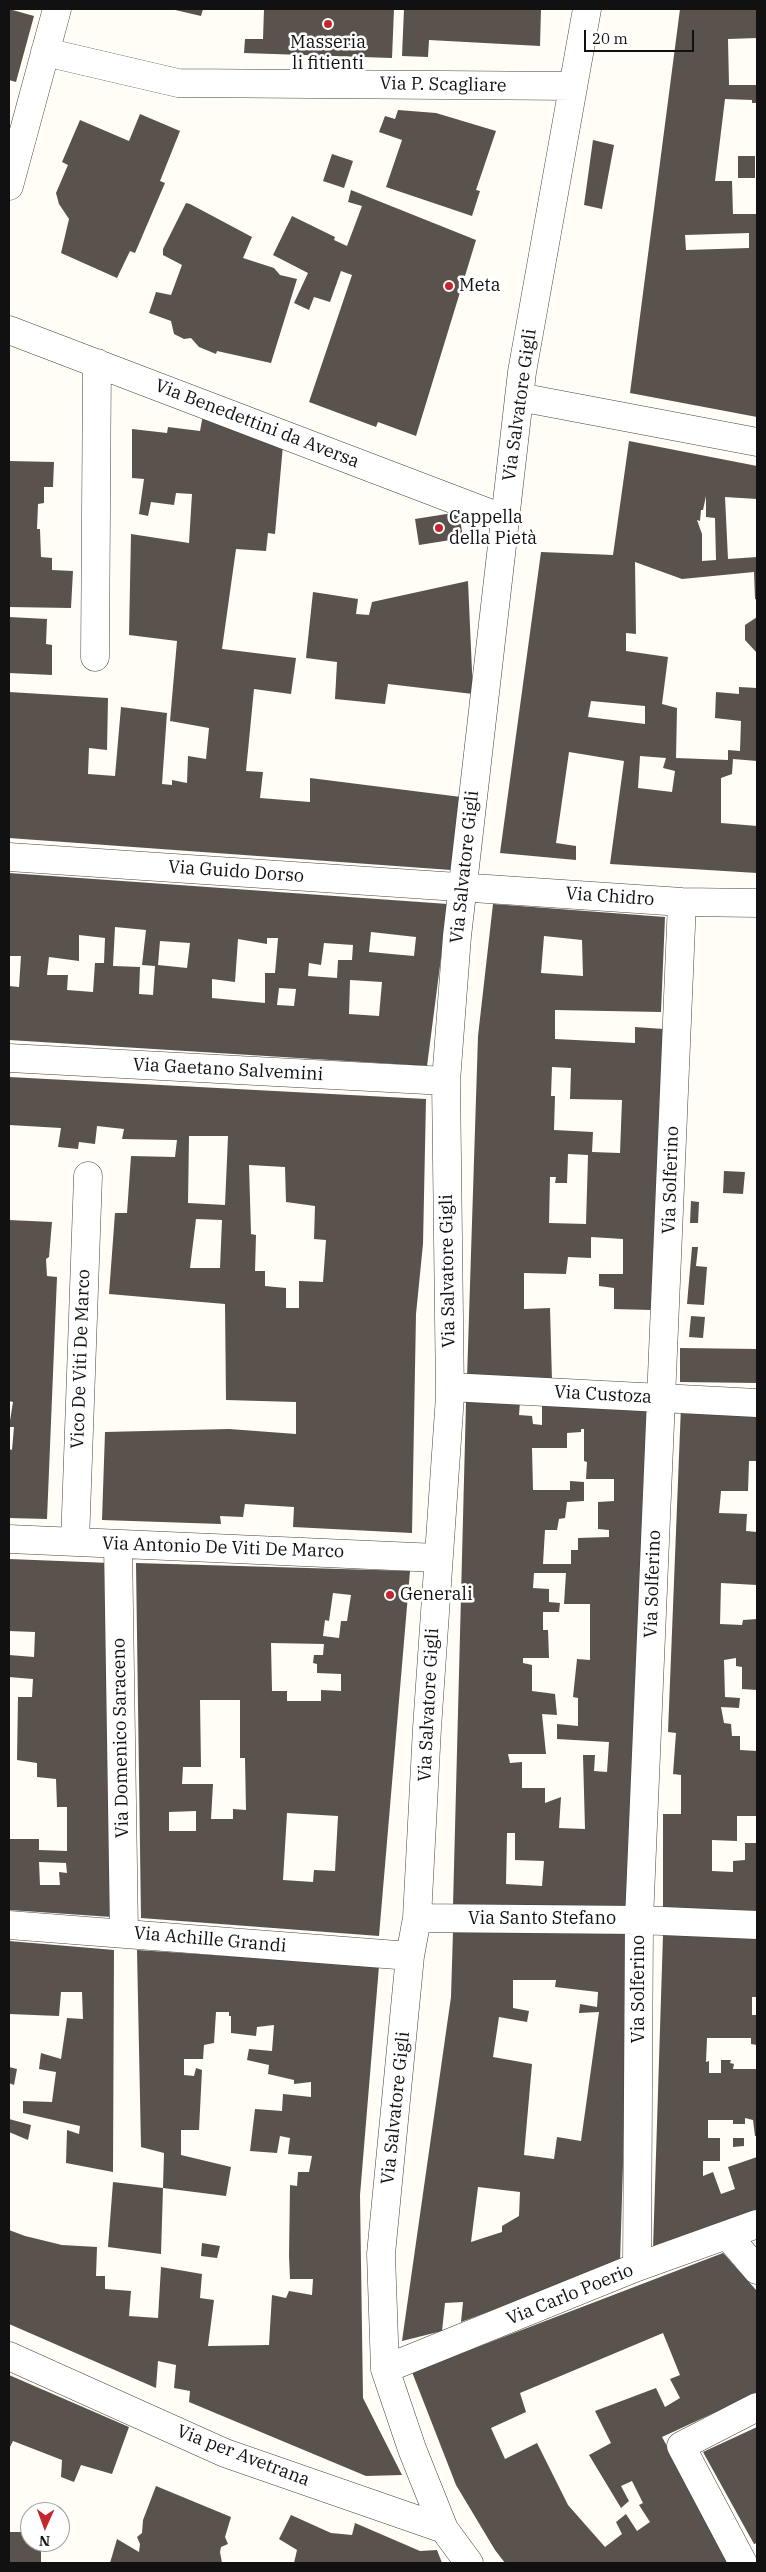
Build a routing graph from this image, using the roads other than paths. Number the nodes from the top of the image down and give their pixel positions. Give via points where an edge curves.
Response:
1 (57, 9) edge
2 (587, 9) edge
3 (45, 52) junction
4 (573, 86) junction
5 (9, 186) edge
6 (9, 330) edge
7 (97, 363) junction
8 (519, 397) junction
9 (757, 442) edge
10 (505, 519) junction
11 (96, 657) dead end
12 (9, 857) edge
13 (462, 887) junction
14 (682, 902) junction
15 (757, 903) edge
16 (9, 1058) edge
17 (446, 1082) junction
18 (88, 1176) dead end
19 (450, 1387) junction
20 (661, 1398) junction
21 (757, 1403) edge
22 (9, 1539) edge
23 (75, 1542) junction
24 (118, 1544) junction
25 (438, 1558) junction
26 (417, 1918) junction
27 (639, 1920) junction
28 (9, 1925) edge
29 (757, 1925) edge
30 (124, 1932) junction
31 (410, 1956) junction
32 (757, 2224) edge
33 (727, 2235) junction
34 (637, 2268) junction
35 (757, 2270) edge
36 (9, 2356) edge
37 (385, 2369) junction
38 (757, 2407) edge
39 (444, 2529) junction
40 (757, 2558) edge
41 (469, 2563) edge
42 (743, 2563) edge
43 (748, 2563) edge

1 - 3 street
2 - 4 street, Via Salvatore Gigli
3 - 4 street, Via P. Scagliare via 178,83
3 - 5 street
4 - 8 street, Via Salvatore Gigli
6 - 7 street, Via Benedettini da Aversa
7 - 10 street, Via Benedettini da Aversa
7 - 11 street
8 - 9 street
8 - 10 street, Via Salvatore Gigli
10 - 13 street, Via Salvatore Gigli
12 - 13 street, Via Guido Dorso
13 - 14 street, Via Chidro
13 - 17 street, Via Salvatore Gigli
14 - 15 street, Via Chidro
14 - 20 street, Via Solferino
16 - 17 street, Via Gaetano Salvemini
17 - 19 street, Via Salvatore Gigli
18 - 23 street, Vico De Viti De Marco
19 - 20 street, Via Custoza
19 - 25 street, Via Salvatore Gigli
20 - 21 street, Via Custoza
20 - 27 street, Via Solferino
22 - 23 street, Via Antonio De Viti De Marco
23 - 24 street, Via Antonio De Viti De Marco
24 - 25 street, Via Antonio De Viti De Marco
24 - 30 street, Via Domenico Saraceno
25 - 26 street, Via Salvatore Gigli
26 - 27 street, Via Santo Stefano
26 - 31 street, Via Salvatore Gigli
27 - 29 street, Via Santo Stefano
27 - 34 street, Via Solferino
28 - 30 street, Via Achille Grandi
30 - 31 street, Via Achille Grandi
31 - 37 street, Via Salvatore Gigli via 381,2254
32 - 33 street, Via Carlo Poerio
33 - 34 street, Via Carlo Poerio
33 - 35 street
34 - 37 street, Via Carlo Poerio
36 - 39 street, Via per Avetrana via 225,2453
37 - 39 street, Via Salvatore Gigli
38 - 42 street via 681,2446
39 - 41 street
40 - 43 street

